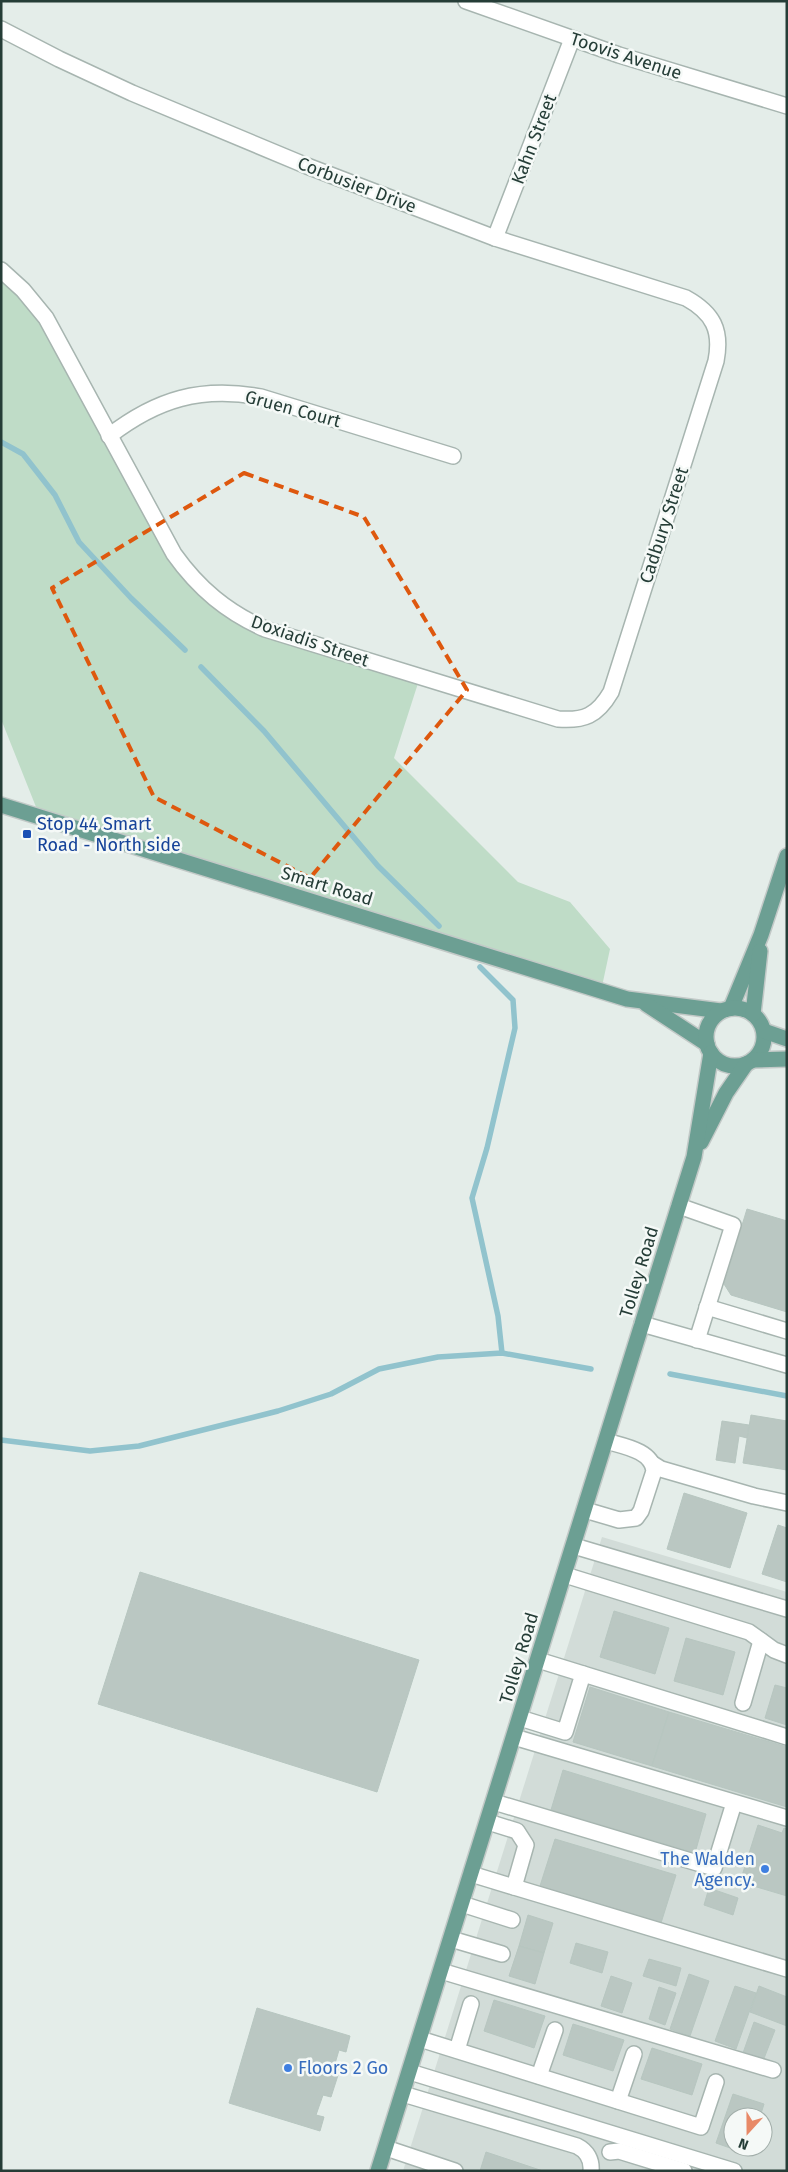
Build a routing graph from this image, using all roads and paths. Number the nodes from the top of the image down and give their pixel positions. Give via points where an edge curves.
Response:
1 (466, 1) edge
2 (1, 29) edge
3 (572, 39) junction
4 (787, 106) edge
5 (496, 238) junction
6 (1, 270) edge
7 (714, 325) joint
8 (109, 436) junction
9 (453, 456) dead end
10 (588, 717) joint
11 (1, 805) edge
12 (787, 856) edge
13 (761, 935) junction
14 (642, 1002) junction
15 (726, 1009) junction
16 (753, 1014) junction
17 (764, 1031) junction
18 (787, 1039) edge
19 (709, 1048) junction
20 (787, 1059) edge
21 (749, 1062) junction
22 (694, 1157) junction
23 (679, 1206) junction
24 (707, 1307) junction
25 (642, 1324) junction
26 (787, 1331) edge
27 (697, 1340) junction
28 (787, 1365) edge
29 (606, 1441) junction
30 (653, 1464) junction
31 (787, 1503) edge
32 (585, 1510) junction
33 (574, 1546) junction
34 (565, 1575) junction
35 (787, 1609) edge
36 (762, 1641) junction
37 (787, 1655) edge
38 (538, 1660) junction
39 (583, 1674) junction
40 (743, 1703) dead end
41 (520, 1718) junction
42 (514, 1737) junction
43 (787, 1737) edge
44 (494, 1802) junction
45 (734, 1803) junction
46 (787, 1818) edge
47 (488, 1822) junction
48 (472, 1874) junction
49 (514, 1887) junction
50 (462, 1904) junction
51 (512, 1920) dead end
52 (452, 1939) junction
53 (502, 1954) dead end
54 (787, 1969) edge
55 (441, 1971) junction
56 (471, 2004) dead end
57 (555, 2030) dead end
58 (420, 2039) junction
59 (457, 2050) junction
60 (634, 2054) dead end
61 (773, 2070) dead end
62 (539, 2076) junction
63 (407, 2082) junction
64 (716, 2082) dead end
65 (618, 2101) junction
66 (635, 2140) junction
67 (386, 2148) junction
68 (610, 2152) junction
69 (378, 2171) edge
70 (455, 2171) edge
71 (592, 2171) edge
72 (684, 2171) edge
73 (734, 2171) edge

1 - 3 street, Toovis Avenue
2 - 5 street, Corbusier Drive via 132,93 307,166
3 - 4 street, Toovis Avenue
3 - 5 street, Kahn Street
5 - 7 street, Corbusier Drive via 686,298 699,305
6 - 8 street, Doxiadis Street via 46,318
7 - 10 street, Cadbury Street via 719,347 716,361 611,692 604,705
8 - 9 street, Gruen Court via 154,406 215,392 243,393
8 - 10 street, Doxiadis Street via 187,572 210,596 246,621 558,719
11 - 14 main road, Smart Road
12 - 13 main road
13 - 15 main road
13 - 16 main road
14 - 15 main road, Smart Road
14 - 19 main road, Smart Road
15 - 16 main road
15 - 19 main road via 714,1017 706,1034
16 - 17 main road
17 - 18 main road
17 - 21 main road via 761,1051
19 - 21 main road via 718,1061 727,1065
19 - 22 main road, Tolley Road
20 - 21 main road
21 - 22 main road, Tolley Road via 726,1093
22 - 23 main road, Tolley Road
23 - 24 street via 733,1225
23 - 25 main road, Tolley Road
24 - 26 street
24 - 27 street
25 - 27 street
25 - 29 main road, Tolley Road
27 - 28 street
29 - 30 street via 637,1451
29 - 32 main road, Tolley Road
30 - 31 street via 670,1472
30 - 32 street via 654,1471 636,1518 619,1520
32 - 33 main road, Tolley Road
33 - 34 main road, Tolley Road
33 - 35 street
34 - 36 street via 734,1627
34 - 38 main road, Tolley Road
36 - 37 street
36 - 40 street
38 - 39 street
38 - 41 main road, Tolley Road
39 - 41 street via 565,1732
39 - 43 street
41 - 42 main road, Tolley Road
42 - 44 main road, Tolley Road
42 - 45 street
44 - 45 street via 714,1868
44 - 47 main road, Tolley Road
45 - 46 street
47 - 48 main road, Tolley Road
47 - 49 street via 517,1831 526,1845
48 - 49 street
48 - 50 main road, Tolley Road
49 - 54 street
50 - 51 street
50 - 52 main road, Tolley Road
52 - 53 street
52 - 55 main road, Tolley Road
55 - 58 main road, Tolley Road
55 - 61 street
56 - 59 street
57 - 62 street
58 - 59 street
58 - 63 main road, Tolley Road
59 - 62 street
60 - 65 street
62 - 65 street
63 - 66 street via 543,2122 572,2121
63 - 67 main road, Tolley Road
63 - 71 street via 577,2146 588,2155
64 - 65 street via 701,2127
66 - 68 street via 625,2142
66 - 73 street
67 - 69 main road, Tolley Road
67 - 70 street
68 - 71 street
68 - 72 street via 618,2151

